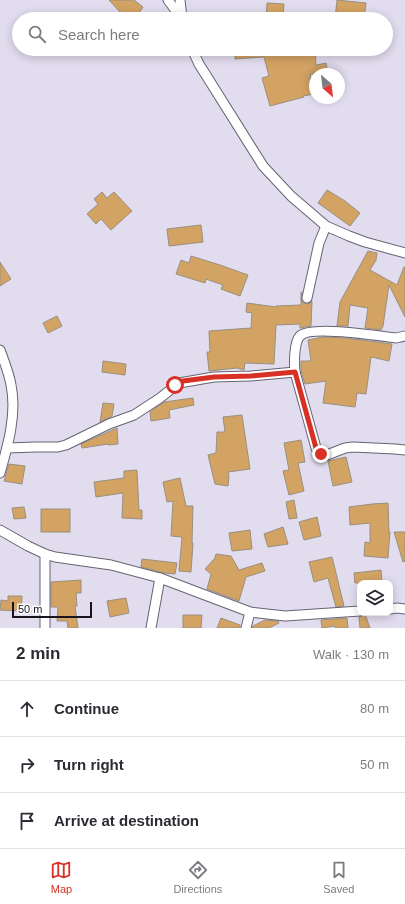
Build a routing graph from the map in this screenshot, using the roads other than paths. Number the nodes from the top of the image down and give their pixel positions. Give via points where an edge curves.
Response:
1 (168, 0) edge
2 (180, 0) edge
3 (177, 12) edge
4 (181, 12) edge
5 (195, 56) edge
6 (326, 226) junction
7 (405, 253) edge
8 (307, 298) dead end
9 (405, 336) edge
10 (0, 350) edge
11 (295, 372) junction
12 (7, 448) junction
13 (405, 450) edge
14 (0, 473) edge
15 (0, 530) edge
16 (45, 554) junction
17 (160, 578) junction
18 (393, 609) edge
19 (405, 609) edge
20 (357, 611) edge
21 (250, 612) junction
22 (45, 628) edge
23 (151, 628) edge
24 (246, 628) edge

1 - 3 street
2 - 4 street
5 - 6 street via 263,166 291,196
6 - 7 street via 365,242
6 - 8 street via 319,243
9 - 11 street via 396,338 335,331 307,332 297,341
10 - 12 street via 11,384 13,401
11 - 12 street via 183,381 134,415 66,445
11 - 13 street via 318,452 327,455 345,448
12 - 14 street
15 - 16 street
16 - 17 street via 111,565
16 - 22 street
17 - 21 street
17 - 23 street
18 - 19 street
20 - 21 street via 285,616
21 - 24 street

